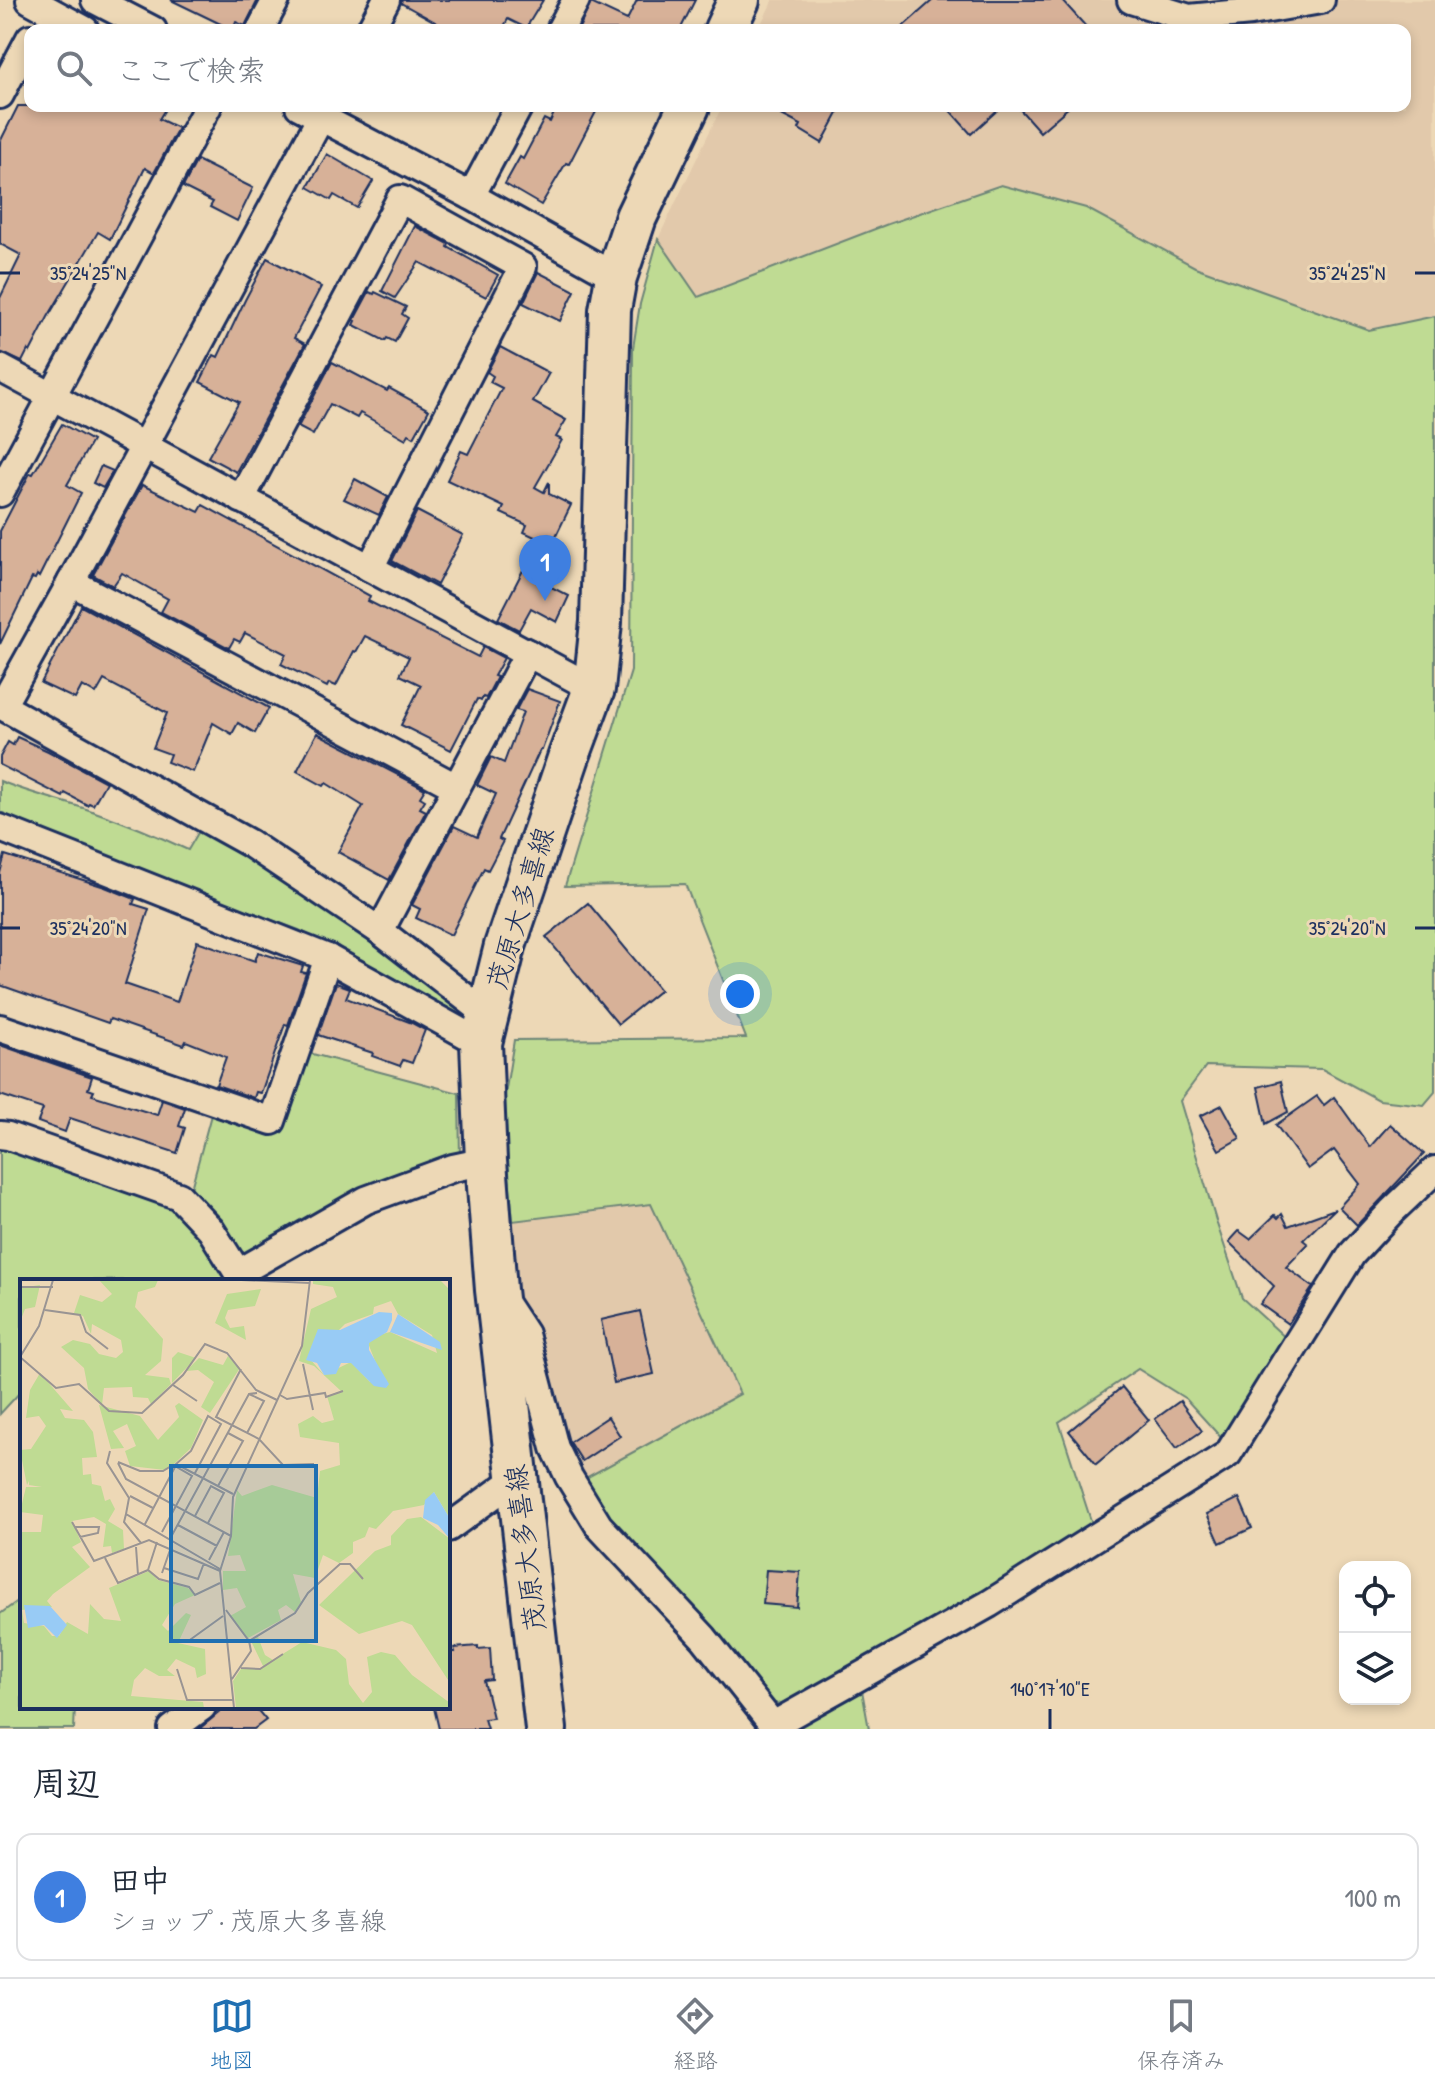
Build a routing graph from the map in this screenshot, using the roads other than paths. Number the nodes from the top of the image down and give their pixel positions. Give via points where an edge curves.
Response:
1 (95, 0) edge
2 (276, 0) edge
3 (386, 0) edge
4 (576, 0) edge
5 (739, 0) edge
6 (1131, 0) edge
7 (1321, 0) edge
8 (37, 13) edge
9 (68, 24) edge
10 (141, 24) edge
11 (263, 24) edge
12 (373, 24) edge
13 (563, 24) edge
14 (728, 24) edge
15 (24, 49) edge
16 (0, 95) edge
17 (205, 112) edge
18 (315, 112) edge
19 (320, 112) edge
20 (516, 112) edge
21 (686, 112) edge
22 (471, 196) junction
23 (616, 277) junction
24 (0, 368) edge
25 (53, 396) junction
26 (144, 446) junction
27 (0, 493) edge
28 (241, 499) junction
29 (370, 568) junction
30 (71, 582) junction
31 (528, 653) junction
32 (594, 689) junction
33 (1, 706) edge
34 (456, 787) junction
35 (0, 828) edge
36 (380, 931) junction
37 (328, 958) junction
38 (0, 1028) edge
39 (484, 1029) junction
40 (0, 1135) edge
41 (486, 1161) junction
42 (1435, 1170) edge
43 (496, 1290) junction
44 (517, 1478) junction
45 (450, 1527) edge
46 (199, 1709) edge
47 (773, 1727) edge
48 (172, 1729) edge
49 (546, 1729) edge

1 - 10 street
2 - 11 street
3 - 12 street
4 - 13 street
5 - 14 main road
6 - 7 street via 1189,18
8 - 9 street
15 - 16 street
17 - 25 street
18 - 26 street
19 - 22 street
20 - 22 street
21 - 23 main road, 茂原大多喜線 via 636,217
22 - 23 street
23 - 32 main road, 茂原大多喜線 via 610,310 601,622
24 - 25 street
25 - 26 street
25 - 27 street
26 - 28 street
26 - 30 street
28 - 29 street
28 - 29 street via 400,199 523,267
29 - 31 street
30 - 33 street
30 - 34 street
31 - 32 street
31 - 34 street
32 - 39 main road, 茂原大多喜線 via 505,946
33 - 36 street via 249,843
34 - 36 street
35 - 37 street
36 - 39 street
37 - 38 street via 272,1121
37 - 39 street
39 - 41 main road, 茂原大多喜線
40 - 41 street via 179,1196 211,1230 238,1273 366,1200
41 - 43 main road, 茂原大多喜線
42 - 47 street via 1352,1254 1228,1454 989,1604
43 - 44 main road, 茂原大多喜線
43 - 47 street via 525,1334 555,1448 599,1526 704,1638
44 - 45 street
44 - 49 main road, 茂原大多喜線
46 - 48 street

